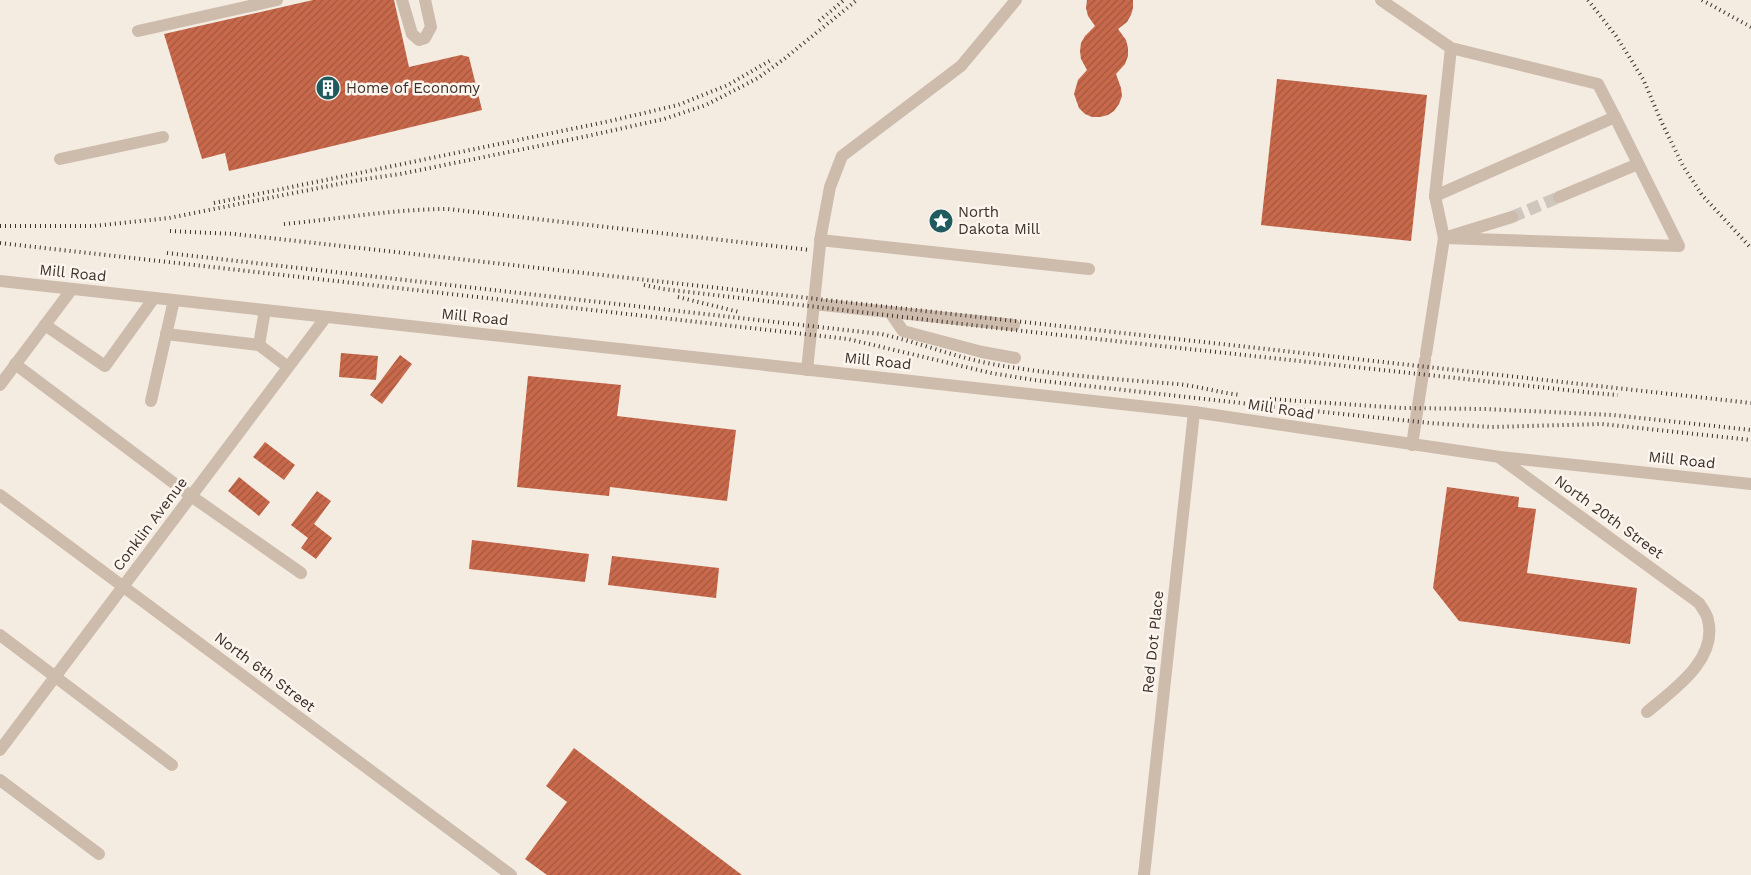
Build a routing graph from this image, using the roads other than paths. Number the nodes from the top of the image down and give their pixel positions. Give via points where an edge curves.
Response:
1 (277, 0) edge
2 (402, 0) edge
3 (425, 0) edge
4 (1016, 0) edge
5 (1381, 0) edge
6 (138, 31) dead end
7 (1451, 48) junction
8 (1615, 117) junction
9 (162, 137) dead end
10 (60, 159) dead end
11 (1638, 164) junction
12 (1435, 196) junction
13 (1559, 197) tunnel mouth
14 (1512, 217) tunnel mouth
15 (1444, 238) junction
16 (820, 240) junction
17 (1089, 269) dead end
18 (0, 281) edge
19 (72, 289) junction
20 (154, 298) junction
21 (174, 300) junction
22 (814, 304) junction
23 (265, 310) junction
24 (890, 312) junction
25 (326, 317) junction
26 (45, 325) junction
27 (1014, 325) dead end
28 (166, 334) junction
29 (259, 345) junction
30 (1015, 358) dead end
31 (15, 364) junction
32 (288, 367) junction
33 (807, 370) junction
34 (0, 384) edge
35 (151, 401) dead end
36 (1194, 412) junction
37 (1412, 445) junction
38 (1500, 458) junction
39 (1751, 484) edge
40 (0, 495) edge
41 (191, 496) junction
42 (301, 573) dead end
43 (123, 587) junction
44 (0, 635) edge
45 (55, 677) junction
46 (1647, 712) dead end
47 (0, 750) edge
48 (172, 765) dead end
49 (0, 780) edge
50 (99, 854) dead end
51 (511, 875) edge
52 (1144, 875) edge

1 - 6 street
2 - 3 street via 412,34 419,40 426,38 431,27
4 - 16 street via 962,66 842,156 830,187
5 - 7 street
7 - 8 street via 1598,84
7 - 12 street
8 - 11 street
8 - 12 street
9 - 10 street
11 - 13 street
11 - 15 street via 1678,246
12 - 15 street
14 - 15 street
15 - 37 street
16 - 17 street
16 - 22 street
18 - 19 street, Mill Road
19 - 20 street, Mill Road
19 - 26 street
20 - 21 street, Mill Road
20 - 26 street via 106,366
21 - 23 street, Mill Road
21 - 28 street
22 - 24 street
22 - 33 street
23 - 25 street, Mill Road
23 - 29 street
24 - 27 street
24 - 30 street via 903,331
25 - 32 street, Conklin Avenue
25 - 33 street, Mill Road
26 - 31 street
28 - 29 street
28 - 35 street
29 - 32 street
31 - 34 street
31 - 41 street
32 - 41 street, Conklin Avenue
33 - 36 street, Mill Road
36 - 37 street, Mill Road
36 - 52 street, Red Dot Place
37 - 38 street, Mill Road
38 - 39 street, Mill Road
38 - 46 street, North 20th Street via 1699,603 1708,619 1710,635 1704,655 1691,673
40 - 43 street, North 6th Street
41 - 42 street
41 - 43 street, Conklin Avenue
43 - 45 street, Conklin Avenue
43 - 51 street, North 6th Street
44 - 45 street
45 - 47 street, Conklin Avenue
45 - 48 street
49 - 50 street

